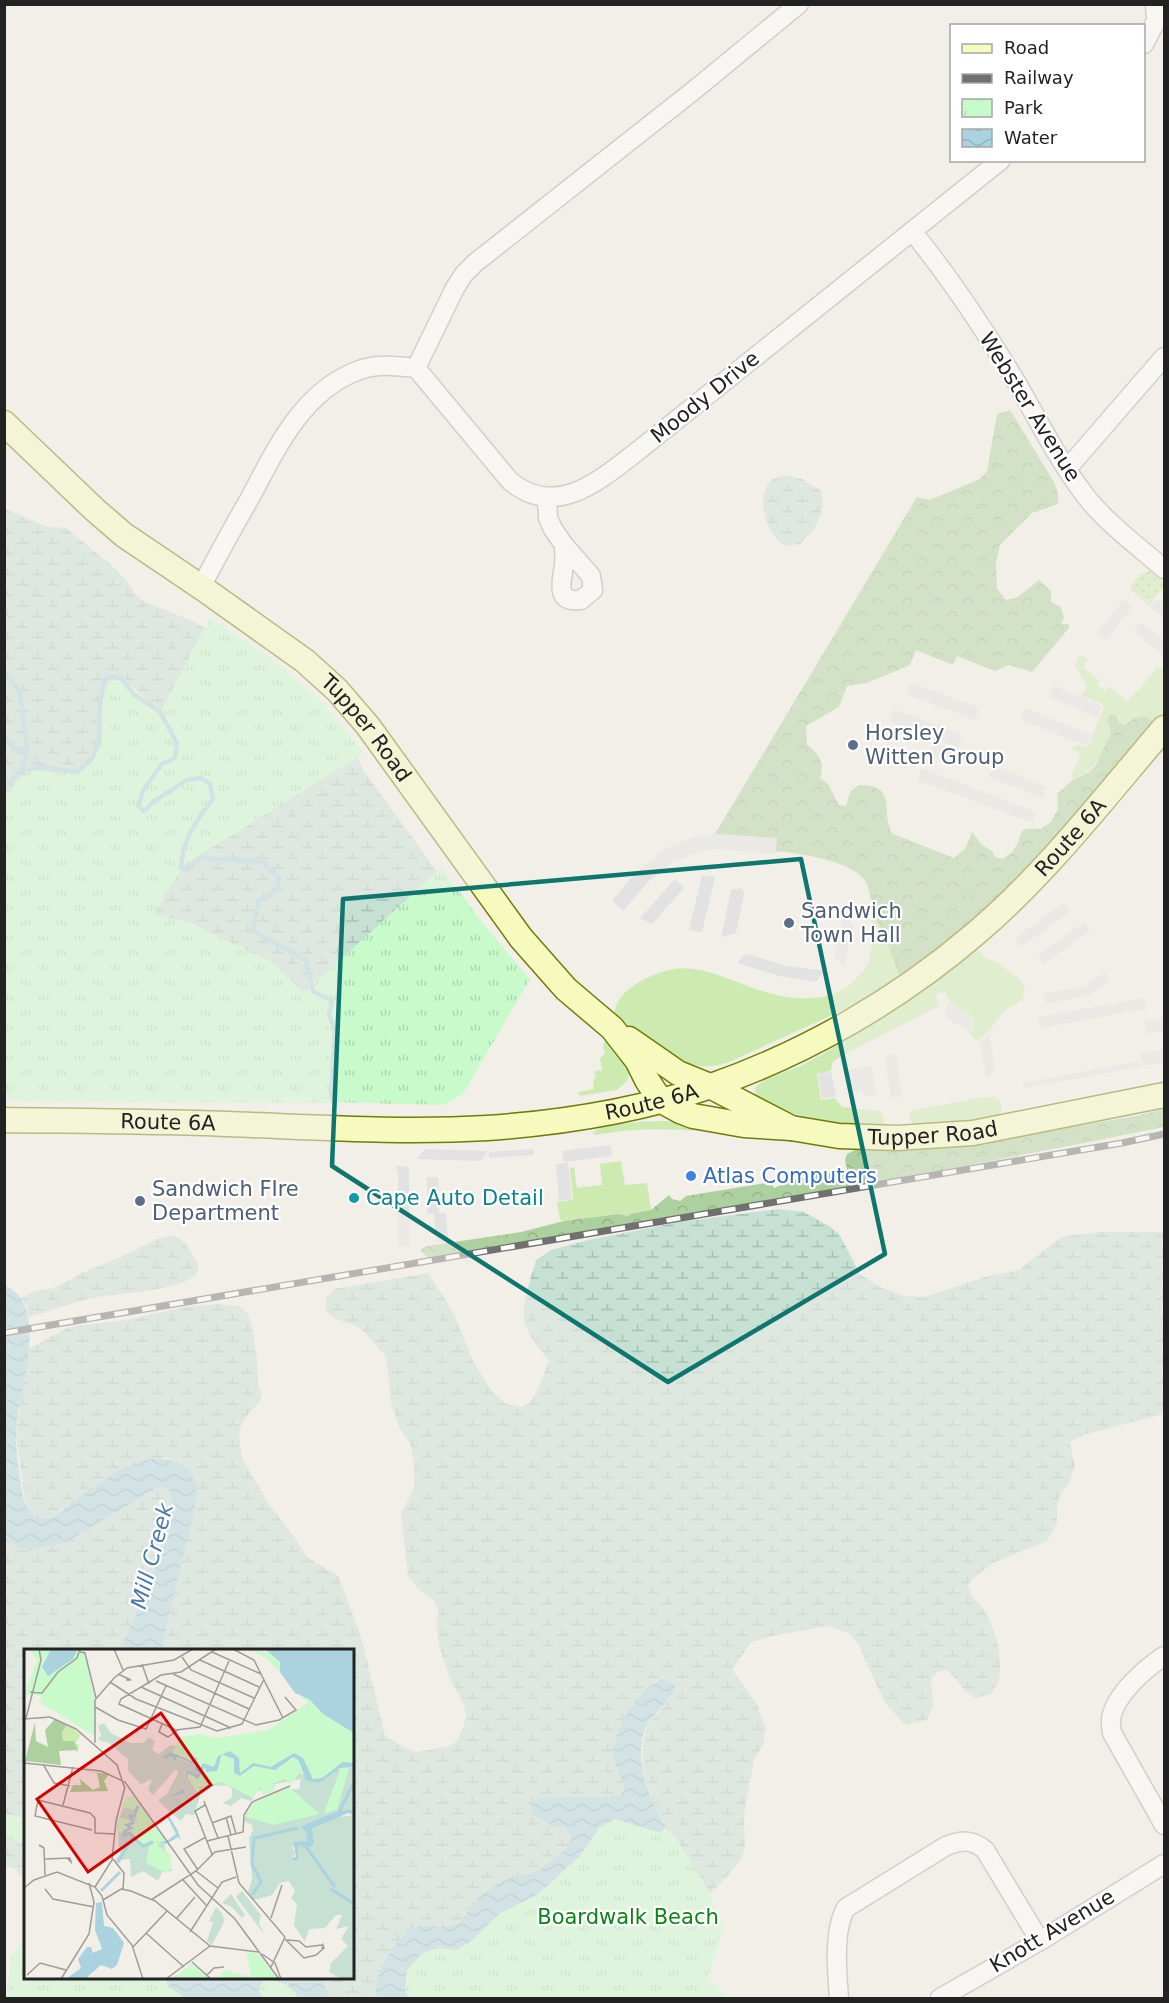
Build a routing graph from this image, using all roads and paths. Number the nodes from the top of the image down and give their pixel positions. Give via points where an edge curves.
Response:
1 (799, 4) edge
2 (1155, 4) edge
3 (1145, 41) edge
4 (998, 162) edge
5 (912, 231) junction
6 (1164, 357) edge
7 (416, 368) junction
8 (4, 423) edge
9 (1067, 469) junction
10 (547, 498) junction
11 (564, 545) dead end
12 (1164, 569) edge
13 (201, 587) junction
14 (1164, 728) edge
15 (612, 1028) junction
16 (710, 1086) junction
17 (1164, 1095) edge
18 (660, 1100) junction
19 (4, 1120) edge
20 (791, 1128) junction
21 (1164, 1656) edge
22 (1164, 1825) edge
23 (1164, 1864) edge
24 (1040, 1941) junction
25 (839, 1998) edge
26 (940, 1998) edge

1 - 7 street via 474,263 455,288
2 - 3 street via 1156,21
4 - 5 street, Moody Drive
5 - 9 street, Webster Avenue via 996,350
5 - 10 street, Moody Drive via 610,473 581,491
6 - 9 street
7 - 10 street via 510,481 520,489
7 - 13 street via 381,365 359,370 315,397 289,428
8 - 13 main road, Tupper Road via 124,535
9 - 12 street, Webster Avenue via 1096,508
10 - 11 street via 548,518
13 - 15 main road, Tupper Road via 305,661 337,690 368,726 521,938 566,989
14 - 16 main road, Route 6A via 1024,888 959,947 888,999 841,1027 778,1059
15 - 16 main road, Tupper Road via 678,1073
15 - 18 main road, Tupper Road via 637,1060
16 - 18 main road, Route 6A
16 - 20 main road, Tupper Road
17 - 20 main road, Tupper Road via 949,1135 866,1138
18 - 19 main road, Route 6A via 571,1119 464,1129
18 - 20 main road via 693,1116 755,1127
21 - 22 street via 1143,1671 1119,1700 1111,1718 1112,1733
23 - 24 street, Knott Avenue
24 - 25 street via 986,1850 969,1840 958,1841 846,1908 839,1937
24 - 26 street, Knott Avenue

